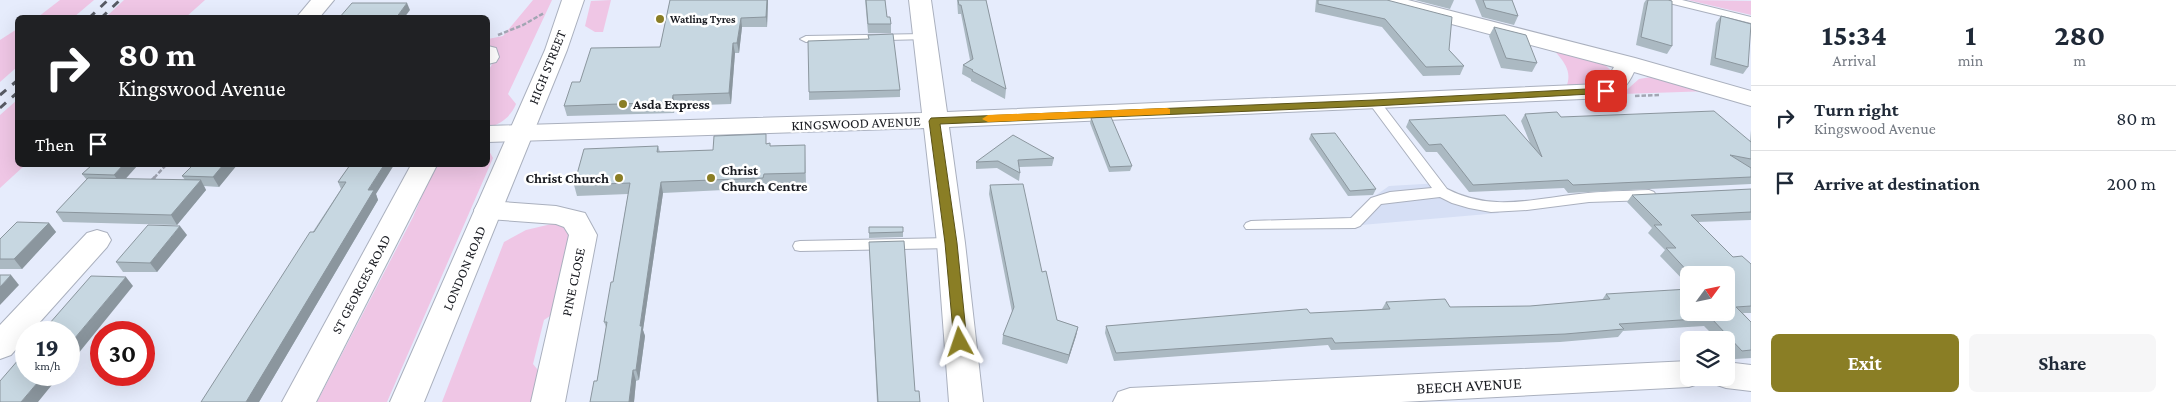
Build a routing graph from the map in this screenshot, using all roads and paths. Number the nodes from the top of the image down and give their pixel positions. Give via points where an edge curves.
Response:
1 (323, 0) edge
2 (573, 0) edge
3 (920, 0) edge
4 (1383, 0) edge
5 (1669, 0) edge
6 (545, 12) dead end
7 (310, 15) edge
8 (1751, 20) edge
9 (924, 37) junction
10 (806, 39) dead end
11 (491, 44) edge
12 (1627, 64) junction
13 (1751, 99) edge
14 (1374, 103) junction
15 (934, 121) junction
16 (490, 134) edge
17 (520, 134) junction
18 (164, 167) edge
19 (423, 167) edge
20 (147, 186) edge
21 (1442, 192) junction
22 (1661, 194) edge
23 (488, 210) junction
24 (1251, 226) dead end
25 (97, 240) dead end
26 (951, 243) junction
27 (800, 246) dead end
28 (0, 346) edge
29 (1680, 374) edge
30 (1735, 376) edge
31 (1751, 378) edge
32 (299, 402) edge
33 (407, 402) edge
34 (548, 402) edge
35 (966, 402) edge
36 (1130, 402) edge

1 - 7 street
2 - 17 street, HIGH STREET via 556,50
3 - 9 street
4 - 12 street
5 - 8 lane
6 - 11 path
9 - 10 lane
9 - 15 street
12 - 13 street
12 - 14 street, KINGSWOOD AVENUE via 1618,81 1606,91
14 - 15 street, KINGSWOOD AVENUE
14 - 21 lane
15 - 17 street, KINGSWOOD AVENUE
15 - 26 street
16 - 17 street
17 - 23 street, LONDON ROAD
18 - 20 path
19 - 32 street, ST GEORGES ROAD
21 - 22 lane via 1455,201 1482,206
21 - 24 lane via 1390,197 1376,202 1355,223
23 - 33 street, LONDON ROAD
23 - 34 street, PINE CLOSE via 556,215 575,220 583,235
25 - 28 street
26 - 27 lane
26 - 35 street
29 - 36 street, BEECH AVENUE
30 - 31 street

